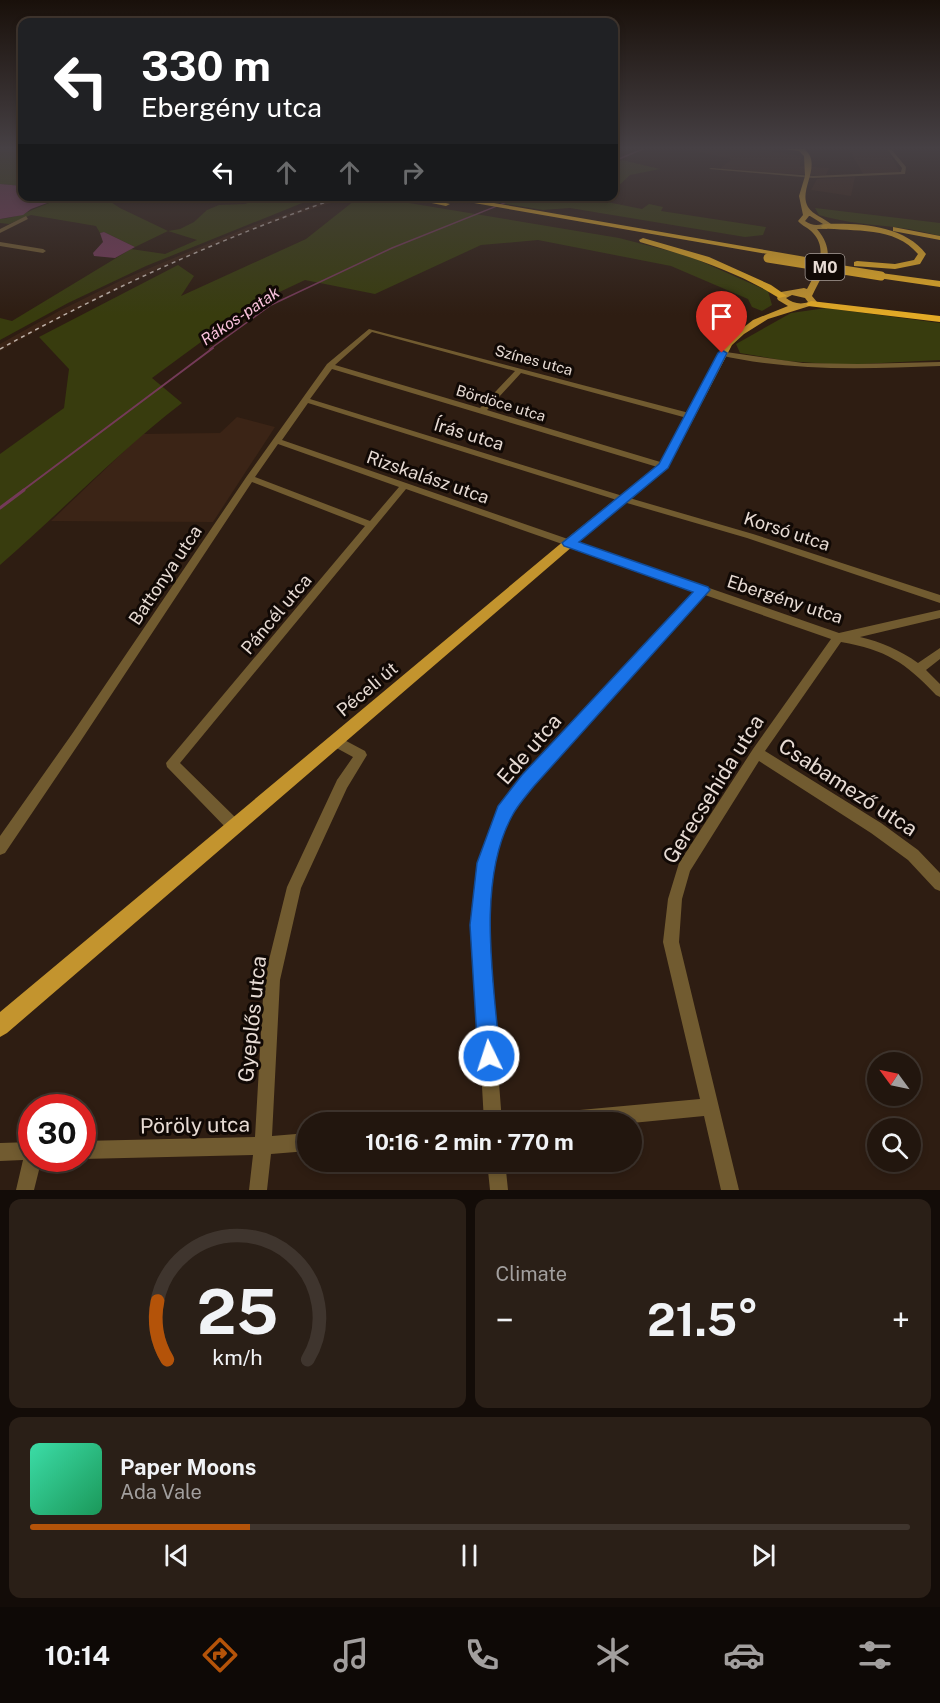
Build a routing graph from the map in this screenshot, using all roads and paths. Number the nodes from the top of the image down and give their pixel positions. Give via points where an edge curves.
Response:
1 (452, 205) edge
2 (487, 205) edge
3 (804, 206) joint
4 (26, 218) dead end
5 (806, 222) junction
6 (823, 223) junction
7 (594, 229) junction
8 (0, 231) edge
9 (821, 237) junction
10 (940, 238) edge
11 (0, 244) edge
12 (43, 251) dead end
13 (768, 255) junction
14 (819, 260) junction
15 (882, 273) junction
16 (940, 278) edge
17 (817, 279) junction
18 (940, 284) edge
19 (795, 293) junction
20 (783, 298) junction
21 (810, 300) junction
22 (800, 306) junction
23 (765, 318) junction
24 (940, 319) edge
25 (371, 330) joint
26 (722, 353) junction
27 (940, 364) edge
28 (330, 366) junction
29 (520, 370) junction
30 (306, 400) junction
31 (481, 412) junction
32 (690, 416) junction
33 (277, 441) junction
34 (664, 466) junction
35 (250, 477) junction
36 (404, 486) junction
37 (623, 499) junction
38 (372, 525) junction
39 (569, 543) junction
40 (703, 590) junction
41 (940, 599) edge
42 (940, 614) edge
43 (838, 637) junction
44 (940, 654) edge
45 (919, 669) junction
46 (940, 692) edge
47 (336, 741) junction
48 (757, 753) junction
49 (235, 827) junction
50 (0, 848) edge
51 (940, 884) edge
52 (0, 1026) edge
53 (710, 1107) junction
54 (492, 1112) edge
55 (642, 1113) edge
56 (297, 1143) edge
57 (263, 1146) junction
58 (96, 1150) edge
59 (18, 1151) edge
60 (0, 1152) edge
61 (30, 1172) edge
62 (497, 1172) edge
63 (25, 1190) edge
64 (258, 1190) edge
65 (499, 1190) edge
66 (730, 1190) edge

1 - 7 highway, M0
2 - 13 highway, M0
3 - 5 main road
3 - 6 main road
4 - 8 street
5 - 6 main road
5 - 9 main road
6 - 9 main road
6 - 10 highway
6 - 14 highway via 888,233 909,242 922,254 917,262 883,267
7 - 13 highway, M0
7 - 20 highway via 698,256 768,287
9 - 17 main road via 825,254
11 - 12 street
13 - 14 highway, M0
13 - 15 highway, M0, bridge
14 - 15 highway, M0
15 - 16 highway, M0
15 - 18 highway, M0
17 - 19 main road
17 - 21 main road
19 - 20 main road
19 - 21 main road
20 - 22 main road
20 - 23 main road via 782,306
21 - 22 main road
21 - 24 highway
22 - 23 main road
23 - 26 main road, Péceli út via 740,332
25 - 28 street, Battonya utca
25 - 29 street, Színes utca
26 - 27 street via 824,367
26 - 32 main road, Péceli út
28 - 30 street, Battonya utca
28 - 31 street, Bördöce utca
29 - 31 street
29 - 32 street, Színes utca
30 - 33 street, Battonya utca
30 - 37 street, Írás utca
31 - 34 street, Bördöce utca
32 - 34 main road, Péceli út
33 - 35 street, Battonya utca
33 - 36 street, Rizskalász utca
34 - 37 main road, Péceli út
35 - 38 street
35 - 50 street, Battonya utca
36 - 38 street, Páncél utca
36 - 39 street, Rizskalász utca
37 - 39 main road, Péceli út
37 - 41 street, Korsó utca
38 - 49 street, Páncél utca via 172,764
39 - 40 street, Ebergény utca
39 - 47 main road, Péceli út
40 - 43 street, Ebergény utca
40 - 54 street, Ede utca via 504,812 486,863 480,925
42 - 43 street
43 - 45 street, Ebergény utca via 895,651
43 - 48 street, Gerecsehida utca
44 - 45 street
45 - 46 street, Ebergény utca
47 - 49 main road, Péceli út
47 - 57 street, Gyeplős utca via 361,755 342,784 294,887 272,980
48 - 51 street, Csabamező utca via 876,828 913,855
48 - 53 street, Gerecsehida utca via 684,868 675,899 671,942
49 - 52 main road, Péceli út
53 - 55 street
53 - 66 street, Gerecsehida utca
56 - 57 street, Pöröly utca
57 - 58 street, Pöröly utca
57 - 64 street, Gyeplős utca
59 - 60 street
61 - 63 street
62 - 65 street

